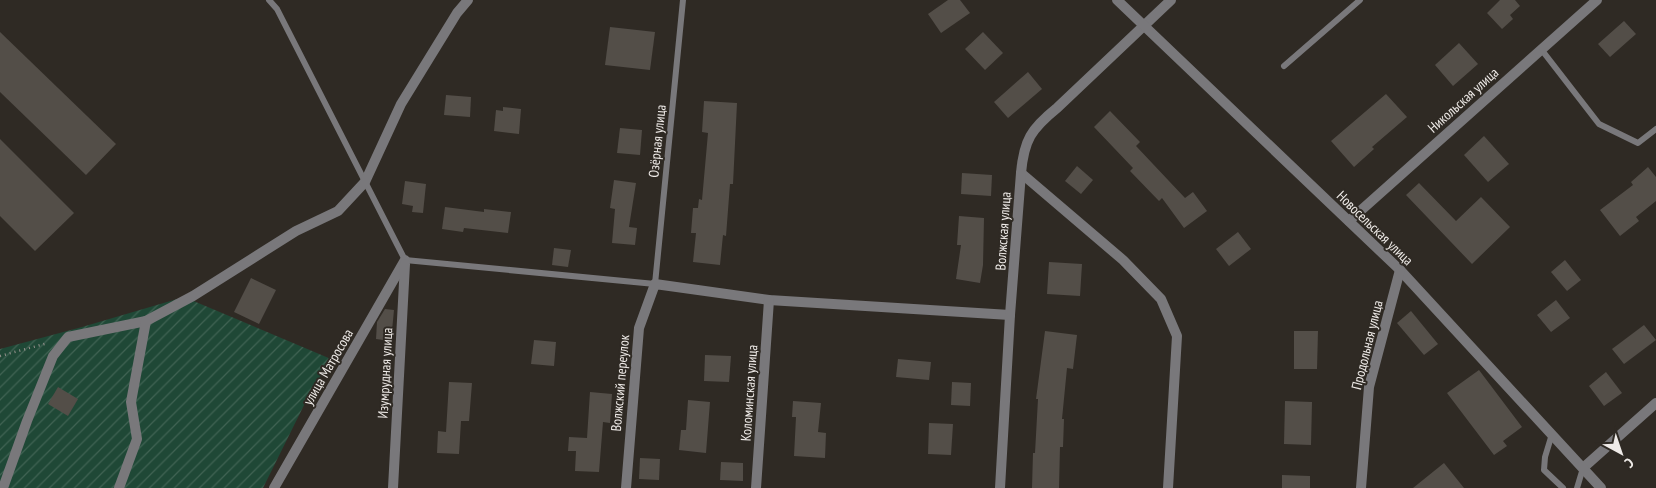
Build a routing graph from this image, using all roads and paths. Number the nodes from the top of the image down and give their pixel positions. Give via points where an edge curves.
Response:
1 (269, 0) edge
2 (468, 0) edge
3 (684, 0) edge
4 (1117, 0) edge
5 (1171, 0) edge
6 (1360, 0) edge
7 (1597, 0) edge
8 (1143, 25) junction
9 (1541, 49) junction
10 (1284, 66) dead end
11 (1656, 129) edge
12 (1021, 174) junction
13 (365, 182) junction
14 (1349, 221) junction
15 (405, 260) junction
16 (1400, 270) junction
17 (654, 284) junction
18 (768, 300) junction
19 (1010, 315) junction
20 (146, 321) junction
21 (68, 337) junction
22 (0, 356) edge
23 (1656, 403) edge
24 (1552, 434) junction
25 (1583, 468) junction
26 (4, 488) edge
27 (119, 488) edge
28 (274, 488) edge
29 (393, 488) edge
30 (626, 488) edge
31 (756, 488) edge
32 (1000, 488) edge
33 (1168, 488) edge
34 (1361, 488) edge
35 (1563, 488) edge
36 (1577, 488) edge
37 (1601, 488) edge

1 - 13 lane via 277,9
2 - 13 street via 401,104
3 - 17 lane, Озёрная улица
4 - 8 street, Новосельская улица
5 - 8 street, Волжская улица
6 - 10 lane
7 - 9 street, Никольская улица
8 - 12 street, Волжская улица via 1040,122 1028,138
8 - 14 street, Новосельская улица
9 - 11 lane via 1599,124 1638,142
9 - 14 street, Никольская улица
12 - 19 street, Волжская улица
12 - 33 street via 1123,260 1161,299 1177,336
13 - 15 lane
13 - 20 street via 338,211 296,231 193,296
14 - 16 street, Новосельская улица
15 - 17 lane
15 - 28 street, улица Матросова
15 - 29 street, Изумрудная улица
16 - 24 street, Новосельская улица
16 - 34 street, Продольная улица via 1369,387
17 - 18 street
17 - 30 street, Волжский переулок via 639,328
18 - 19 street
18 - 31 street, Коломинская улица
19 - 32 street, Волжская улица
20 - 21 street
20 - 27 street via 131,402 137,439
21 - 22 path
21 - 26 street via 53,356 26,421
23 - 25 street
24 - 25 street, Новосельская улица
24 - 35 lane via 1544,470
25 - 36 lane
25 - 37 street, Новосельская улица

